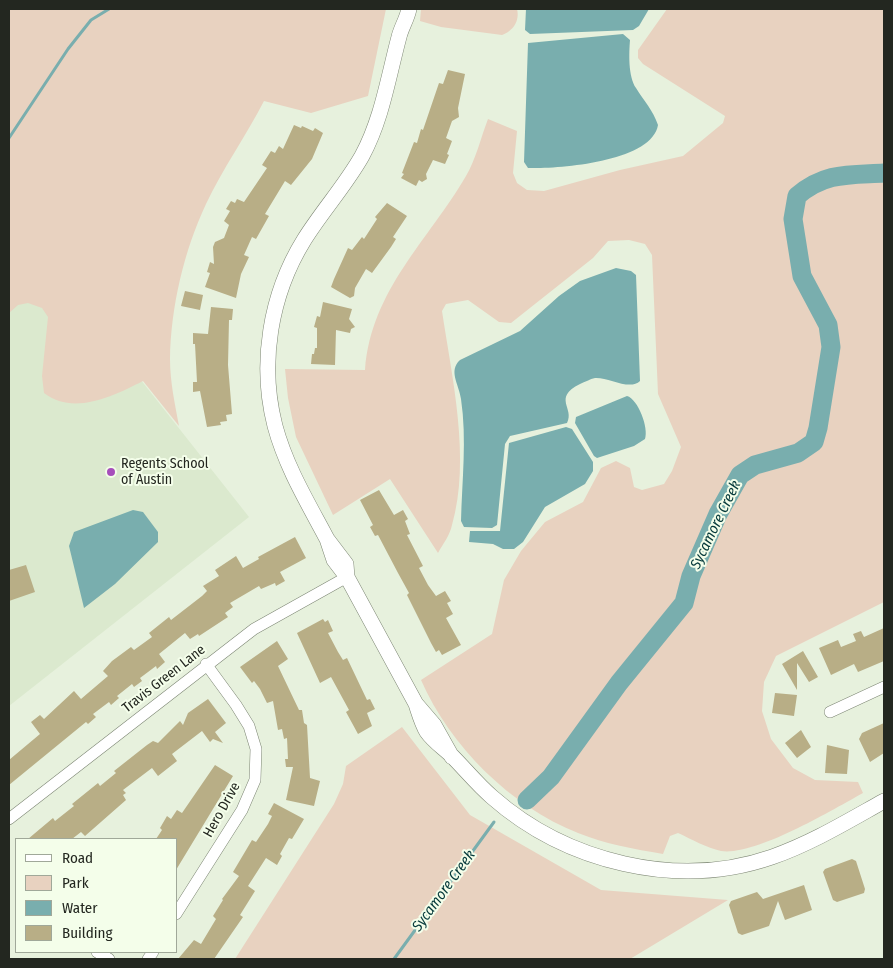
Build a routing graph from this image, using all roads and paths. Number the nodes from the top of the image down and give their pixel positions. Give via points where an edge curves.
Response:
1 (400, 9) edge
2 (409, 9) edge
3 (399, 35) junction
4 (348, 577) junction
5 (206, 664) junction
6 (884, 687) edge
7 (830, 712) dead end
8 (884, 801) edge
9 (9, 819) edge
10 (178, 911) edge

1 - 3 street
2 - 3 street
3 - 4 street via 382,107 369,142 295,255 282,288 270,339 268,377 276,427 294,477 328,540 346,564
4 - 5 street, Travis Green Lane via 269,620
4 - 8 street via 416,704 434,725 452,756 498,802 542,832 588,854 651,869 715,869 763,859 812,840
5 - 9 street, Travis Green Lane
5 - 10 street, Hero Drive via 249,726 256,749 255,780 242,810
6 - 7 street

